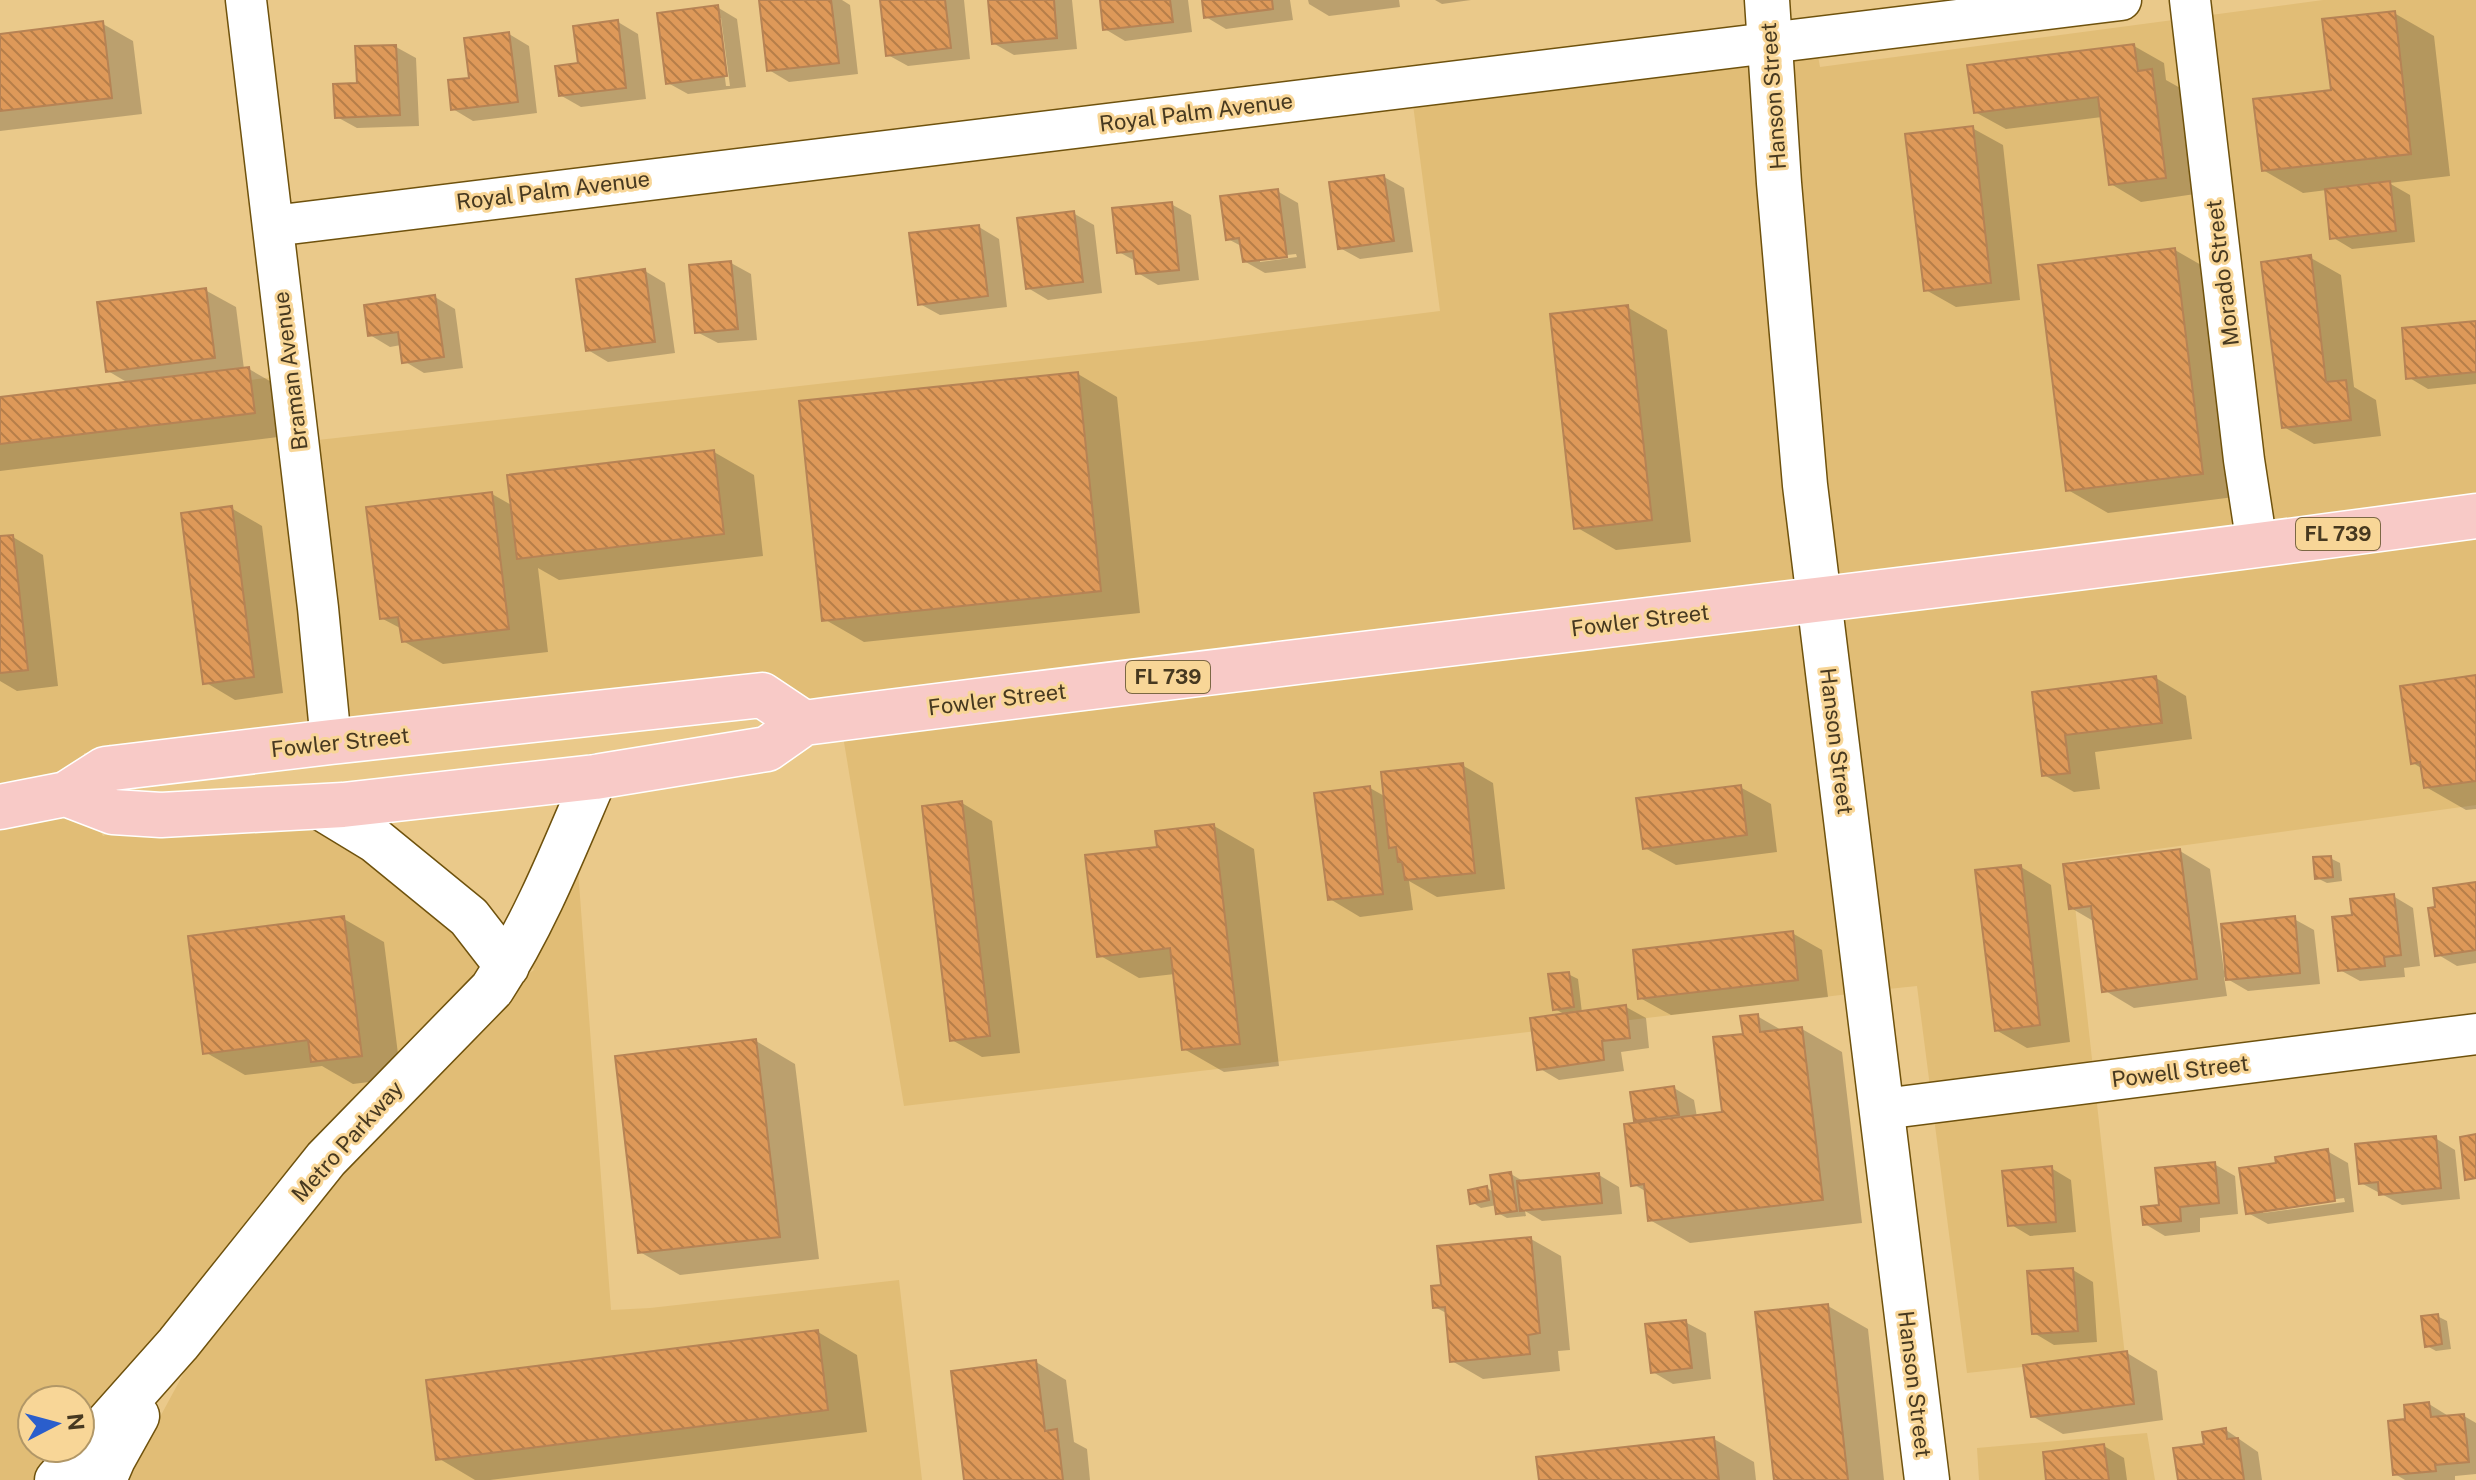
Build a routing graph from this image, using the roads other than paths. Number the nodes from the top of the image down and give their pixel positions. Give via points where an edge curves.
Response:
1 (246, 0) edge
2 (1767, 0) edge
3 (2121, 0) edge
4 (2190, 0) edge
5 (1769, 43) junction
6 (273, 226) junction
7 (2476, 516) edge
8 (2257, 545) junction
9 (1819, 598) junction
10 (676, 705) junction
11 (804, 723) junction
12 (331, 742) junction
13 (595, 777) junction
14 (66, 794) junction
15 (0, 807) edge
16 (320, 807) junction
17 (113, 812) junction
18 (507, 966) junction
19 (2476, 1034) edge
20 (1883, 1109) junction
21 (178, 1344) junction
22 (57, 1480) edge
23 (104, 1480) edge
24 (1927, 1480) edge

1 - 6 street, Braman Avenue
2 - 5 street, Hanson Street
3 - 5 street, Royal Palm Avenue
4 - 8 street, Morado Street
5 - 6 street, Royal Palm Avenue
5 - 9 street, Hanson Street
6 - 12 street, Braman Avenue
7 - 8 main road, Fowler Street / FL 739
8 - 9 main road, Fowler Street / FL 739
9 - 11 main road, Fowler Street / FL 739
9 - 20 street, Hanson Street
10 - 11 main road, Fowler Street via 762,695
10 - 12 main road, Fowler Street
10 - 13 main road
11 - 13 main road, Fowler Street via 767,749
12 - 14 main road, Fowler Street via 105,769
12 - 17 main road via 285,777 151,796
13 - 16 main road, Fowler Street
13 - 18 street, Metro Parkway via 554,876
14 - 15 main road, Fowler Street
14 - 17 main road, Fowler Street
16 - 17 main road, Fowler Street via 161,815
16 - 18 street via 376,841 469,917
18 - 21 street, Metro Parkway via 475,1009 326,1159
19 - 20 street, Powell Street
20 - 24 street, Hanson Street
21 - 22 street, Metro Parkway
21 - 23 street

